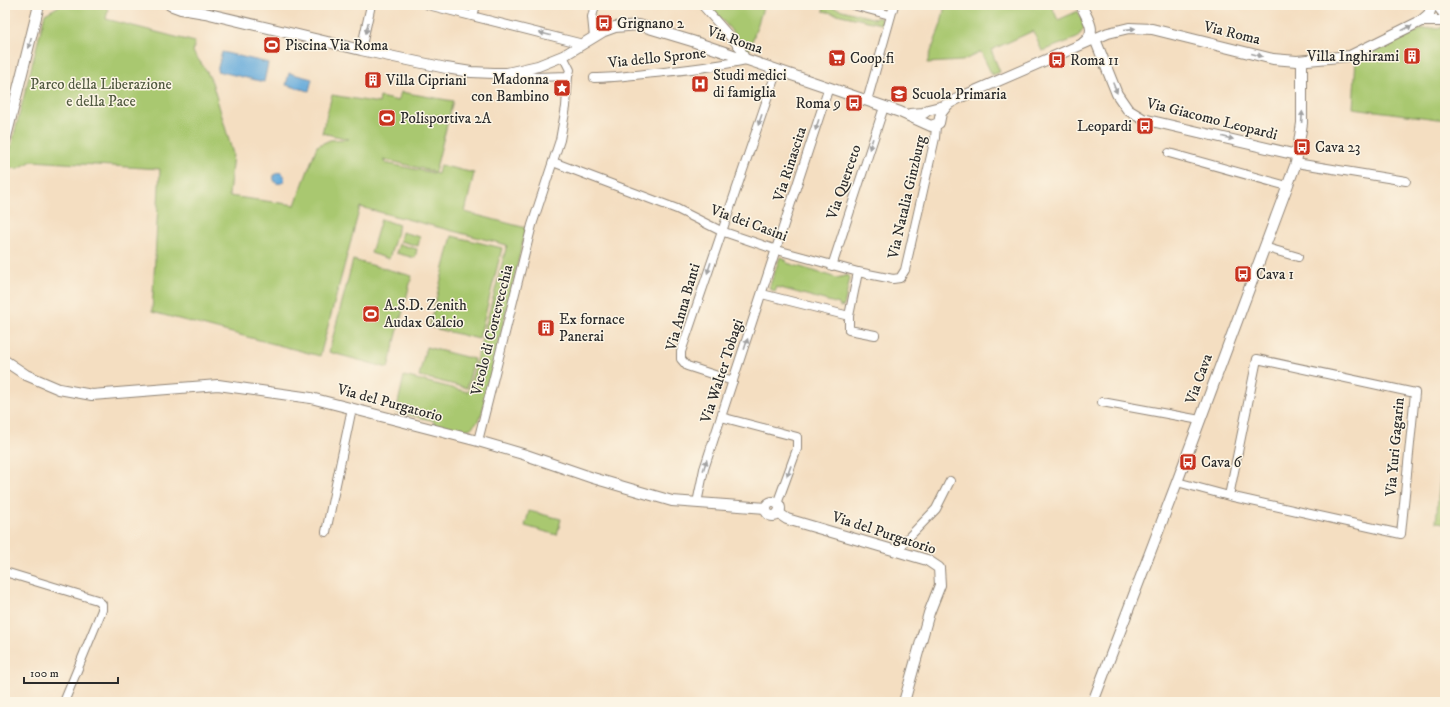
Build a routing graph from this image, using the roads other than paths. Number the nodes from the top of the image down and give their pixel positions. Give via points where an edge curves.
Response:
1 (39, 5) edge
2 (170, 5) edge
3 (190, 5) edge
4 (371, 5) edge
5 (428, 5) edge
6 (476, 5) edge
7 (595, 5) edge
8 (702, 5) edge
9 (853, 5) edge
10 (894, 5) edge
11 (1081, 5) edge
12 (1432, 5) edge
13 (1437, 5) edge
14 (204, 13) junction
15 (890, 15) junction
16 (1445, 15) edge
17 (473, 16) junction
18 (1421, 21) junction
19 (1445, 21) edge
20 (1093, 35) junction
21 (594, 37) junction
22 (583, 44) junction
23 (361, 50) junction
24 (563, 56) junction
25 (746, 60) junction
26 (1302, 61) junction
27 (778, 70) junction
28 (507, 73) junction
29 (568, 76) junction
30 (594, 78) dead end
31 (829, 87) junction
32 (867, 101) junction
33 (884, 107) junction
34 (930, 115) junction
35 (936, 126) joint
36 (5, 141) edge
37 (1169, 153) dead end
38 (1296, 159) junction
39 (553, 162) junction
40 (1406, 181) dead end
41 (1287, 186) junction
42 (721, 231) junction
43 (1264, 247) junction
44 (777, 250) junction
45 (1298, 257) dead end
46 (832, 266) junction
47 (858, 272) junction
48 (762, 294) junction
49 (849, 316) junction
50 (875, 335) dead end
51 (5, 361) edge
52 (733, 381) junction
53 (1102, 402) dead end
54 (352, 408) junction
55 (721, 417) junction
56 (1200, 420) junction
57 (478, 441) junction
58 (950, 481) dead end
59 (1177, 482) junction
60 (1229, 496) junction
61 (697, 503) junction
62 (778, 509) junction
63 (326, 532) dead end
64 (898, 551) junction
65 (5, 572) edge
66 (64, 702) edge
67 (904, 702) edge
68 (1093, 702) edge

1 -> 36 street
2 - 14 street, Via Roma
3 - 14 street, Via Roma
4 -> 23 street
5 - 17 street
6 - 17 street
7 - 21 street via 592,17
8 - 25 street via 740,48
9 - 15 street
10 - 15 street
11 - 20 street, Via Giacomo Leopardi
12 - 18 street via 1429,14
13 - 16 street
14 - 23 street, Via Roma
15 - 32 street
22 -> 17 street
18 - 19 street, Via Roma
26 -> 18 street, Via Roma via 1350,56
20 -> 26 street, Via Roma via 1129,28 1152,29 1273,59
20 - 34 street, Via Roma via 1080,45 961,97
20 -> 38 street, Via Giacomo Leopardi via 1117,94 1128,110 1143,119
21 - 22 street, Via Roma
21 - 25 street, Via Roma via 615,27 639,25
22 - 24 street, Via Roma
23 - 28 street, Via Roma via 471,72
24 - 28 street, Via Roma via 538,66
24 - 29 street via 570,70
25 - 27 street, Via Roma
25 - 30 street, Via dello Sprone via 697,68
38 -> 26 street, Via Cava via 1303,105
27 - 31 street, Via Roma
27 -> 42 street
28 - 29 street, Via Roma via 535,77
29 - 39 street via 566,107
31 - 32 street, Via Roma
31 -> 44 street, Via Rinascita
32 - 33 street, Via Roma
33 - 34 street, Via Roma via 900,112
33 -> 46 street, Via Querceto
34 - 35 street, Via Roma via 931,126
35 - 47 street, Via Natalia Ginzburg via 905,270 900,278
37 - 41 street
38 - 40 street
38 - 41 street, Via Cava
39 - 42 street, Via dei Casini via 677,209
39 - 57 street, Vicolo di Cortevecchia via 532,225
41 - 43 street, Via Cava
42 - 44 street, Via dei Casini
42 -> 52 street, Via Anna Banti via 681,352 681,359 687,366
43 - 45 street
43 - 56 street, Via Cava
44 - 46 street, Via dei Casini
44 - 48 street, Via Walter Tobagi
46 - 47 street, Via dei Casini
47 - 49 street
48 - 49 street
52 -> 48 street, Via Walter Tobagi
49 - 50 street via 849,330
51 - 54 street, Via del Purgatorio via 26,375 59,389 92,395 218,385 311,398
52 - 55 street, Via Walter Tobagi
53 - 56 street
54 - 57 street, Via del Purgatorio
54 - 63 street
61 -> 55 street, Via Walter Tobagi via 704,469
55 -> 62 street via 797,437 798,449
56 - 59 street, Via Cava
57 - 61 street, Via del Purgatorio via 672,501
58 - 64 street via 936,509
59 - 60 street, Via Yuri Gagarin
59 - 68 street, Via Cava
60 - 60 street, Via Yuri Gagarin via 1257,358 1415,393 1401,534
61 - 62 street, Via del Purgatorio via 766,508 769,515 775,515
62 - 64 street, Via del Purgatorio via 787,519
64 - 67 street, Via del Purgatorio via 933,563 939,568 941,576
65 - 66 street via 97,600 102,604 102,610

